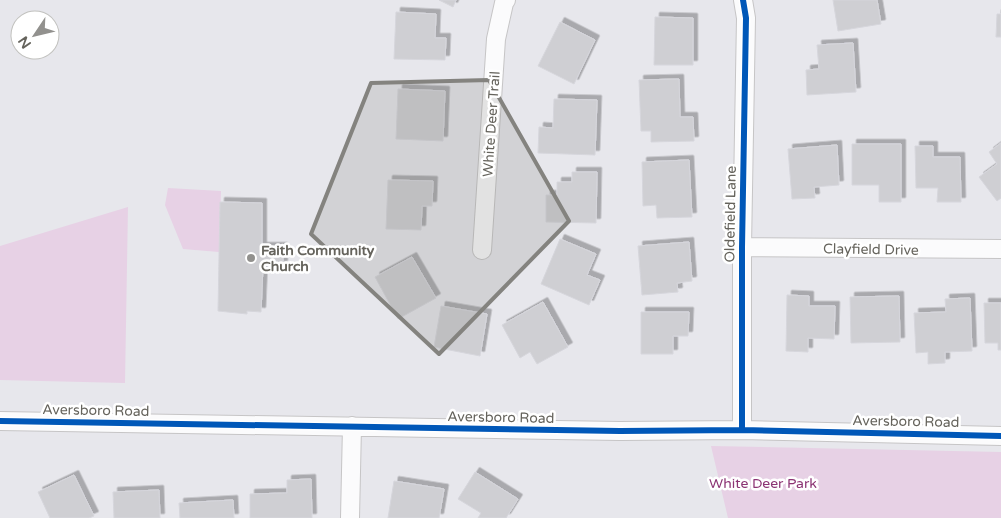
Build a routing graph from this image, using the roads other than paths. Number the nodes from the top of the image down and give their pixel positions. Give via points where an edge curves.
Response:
1 (506, 0) edge
2 (743, 0) edge
3 (742, 247) junction
4 (1001, 249) edge
5 (482, 250) dead end
6 (0, 421) edge
7 (352, 426) junction
8 (742, 430) junction
9 (1001, 436) edge
10 (350, 518) edge

1 - 5 street, White Deer Trail via 496,39
2 - 3 street, Oldefield Lane via 746,18
3 - 4 street, Clayfield Drive
3 - 8 street, Oldefield Lane
6 - 7 street, Aversboro Road
7 - 8 street, Aversboro Road
7 - 10 street
8 - 9 street, Aversboro Road

